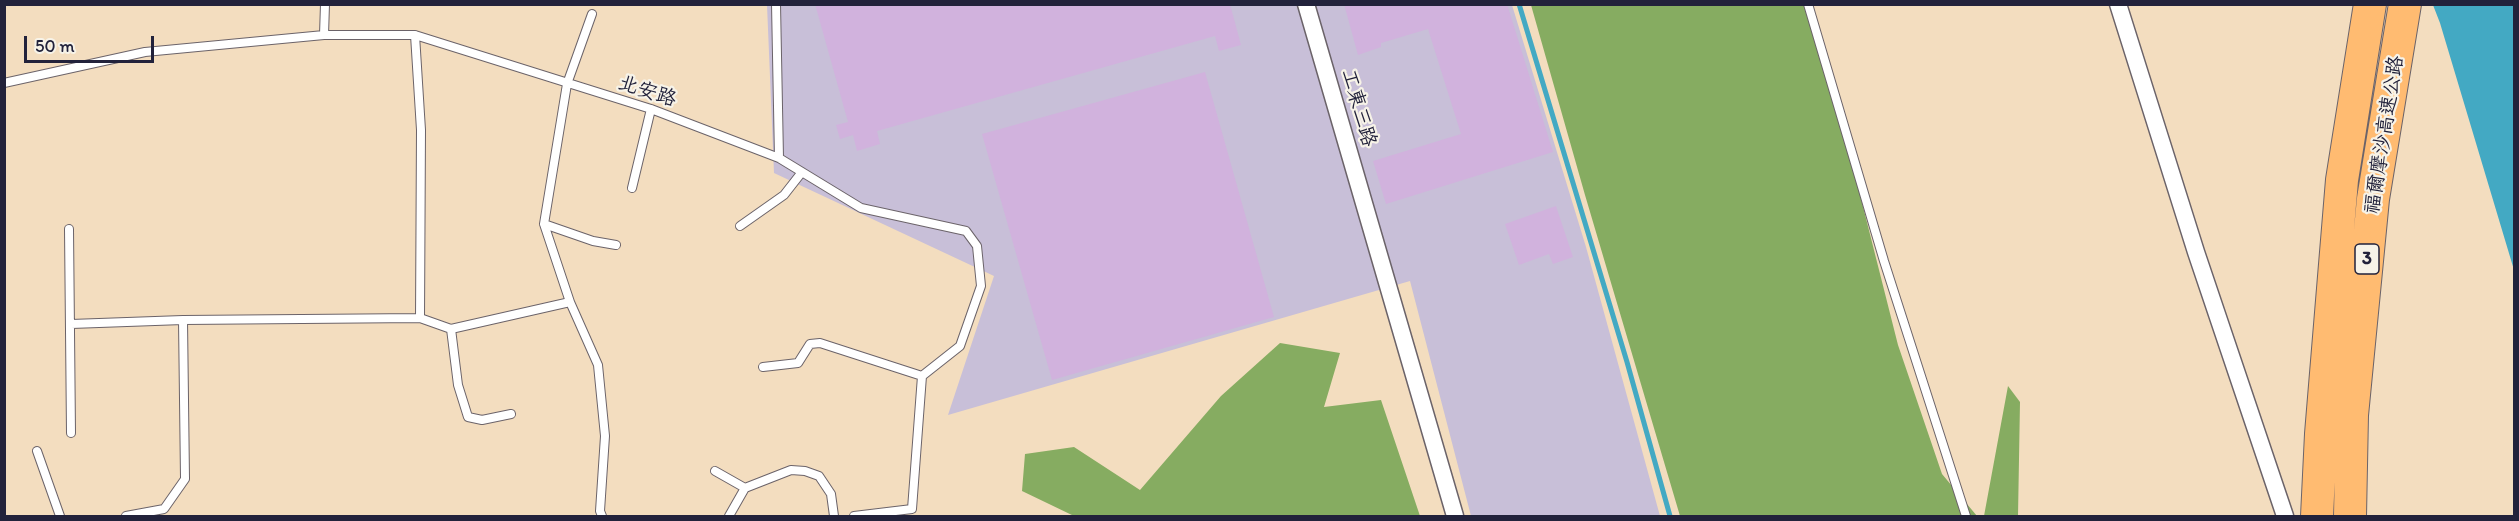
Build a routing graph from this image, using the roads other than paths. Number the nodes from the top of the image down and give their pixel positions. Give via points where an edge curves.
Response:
1 (325, 4) edge
2 (776, 4) edge
3 (1306, 4) edge
4 (1808, 4) edge
5 (2118, 4) edge
6 (2370, 4) edge
7 (2405, 4) edge
8 (592, 14) dead end
9 (324, 35) junction
10 (415, 35) junction
11 (4, 83) edge
12 (567, 84) junction
13 (651, 109) junction
14 (779, 158) junction
15 (802, 172) junction
16 (632, 188) dead end
17 (544, 224) junction
18 (740, 226) dead end
19 (69, 229) dead end
20 (616, 245) dead end
21 (570, 302) junction
22 (420, 318) junction
23 (183, 320) junction
24 (71, 324) junction
25 (451, 329) junction
26 (763, 367) dead end
27 (922, 376) junction
28 (511, 414) dead end
29 (71, 434) dead end
30 (37, 451) dead end
31 (715, 471) dead end
32 (745, 488) junction
33 (60, 516) edge
34 (126, 516) edge
35 (602, 516) edge
36 (729, 516) edge
37 (834, 516) edge
38 (854, 516) edge
39 (1455, 516) edge
40 (1966, 516) edge
41 (2285, 516) edge
42 (2317, 516) edge
43 (2350, 516) edge

1 - 9 lane
2 - 14 lane
3 - 39 street, 工東三路
4 - 40 lane
5 - 41 street
6 - 42 highway, 福爾摩沙高速公路 / 3 via 2342,180
7 - 43 highway, 福爾摩沙高速公路 / 3 via 2373,199 2352,415
8 - 12 lane
9 - 10 lane, 北安路
9 - 11 lane, 北安路 via 145,52
10 - 12 lane, 北安路
10 - 22 lane via 421,130
12 - 13 lane, 北安路
12 - 17 lane
13 - 14 lane, 北安路
13 - 16 lane
14 - 15 lane, 北安路
15 - 18 lane via 784,195
15 - 27 lane, 北安路 via 861,208 966,231 977,246 981,286 960,346
17 - 20 lane
17 - 21 lane
19 - 24 lane
21 - 25 lane
21 - 35 lane via 598,365 605,436
22 - 23 lane
22 - 25 lane
23 - 24 lane
23 - 34 lane via 184,479 164,509
24 - 29 lane
25 - 28 lane via 458,386 468,417 482,420
26 - 27 lane via 798,363 810,344 820,343
27 - 38 lane via 912,509
30 - 33 lane
31 - 32 lane
32 - 36 lane
32 - 37 lane via 791,470 806,471 819,476 831,494

